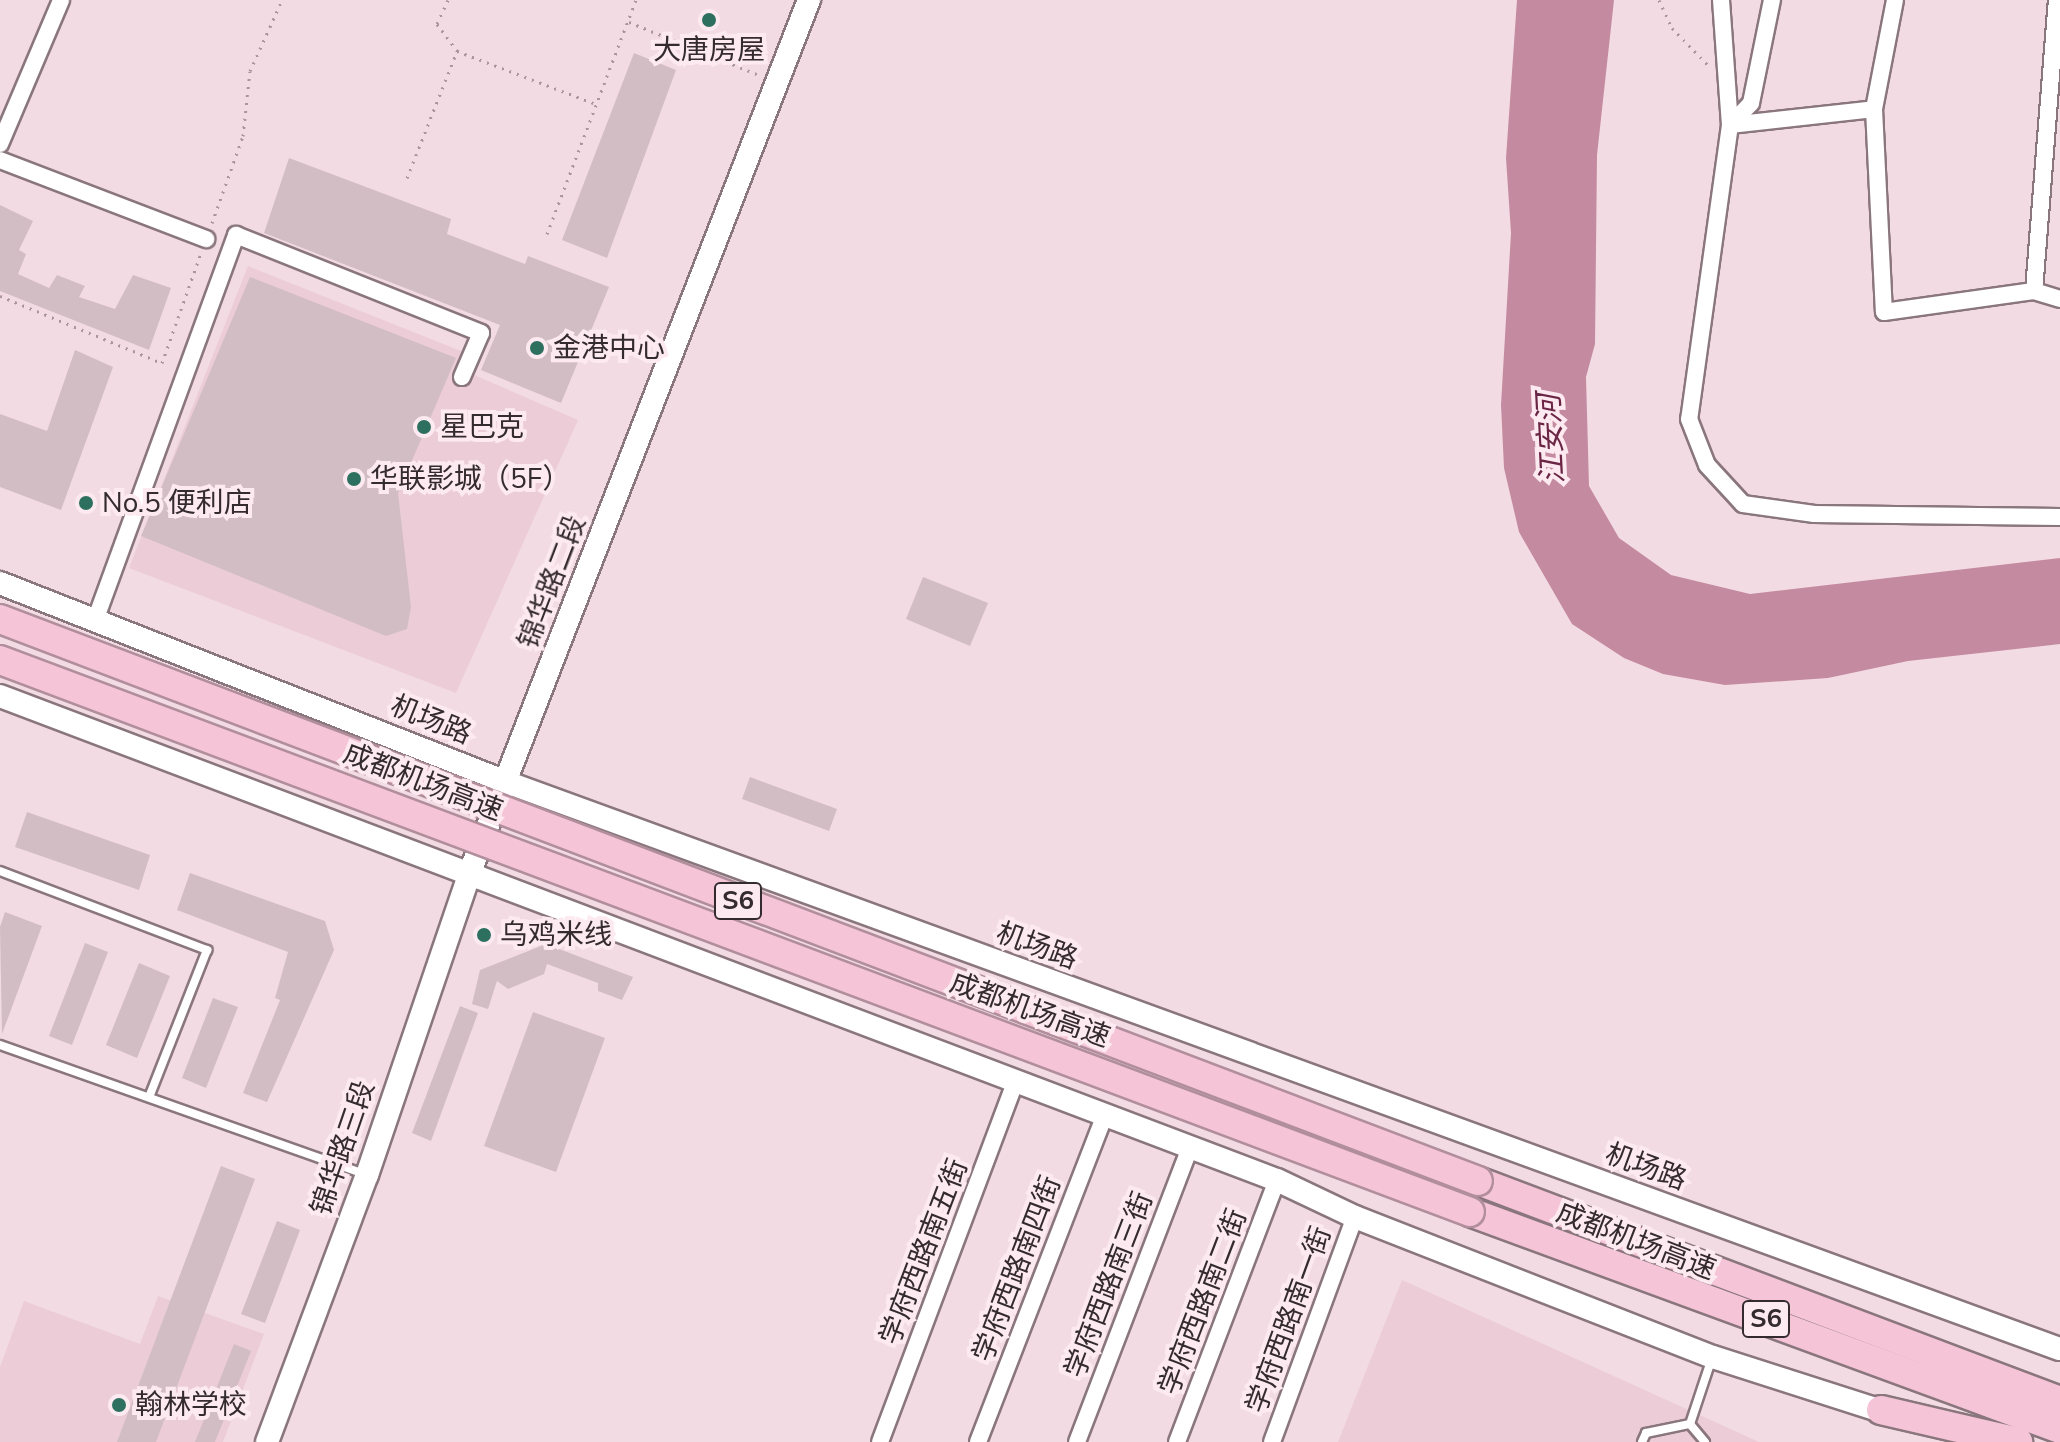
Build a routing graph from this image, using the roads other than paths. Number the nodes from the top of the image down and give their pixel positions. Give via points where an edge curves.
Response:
1 (61, 0) edge
2 (809, 0) edge
3 (1721, 0) edge
4 (1772, 0) edge
5 (1895, 0) edge
6 (2057, 0) edge
7 (1874, 109) junction
8 (1730, 125) junction
9 (0, 144) edge
10 (0, 160) edge
11 (206, 239) dead end
12 (2034, 291) junction
13 (2060, 299) edge
14 (462, 377) dead end
15 (2060, 517) edge
16 (0, 583) edge
17 (96, 618) junction
18 (0, 619) edge
19 (0, 660) edge
20 (0, 696) edge
21 (506, 782) junction
22 (0, 871) edge
23 (470, 872) junction
24 (0, 1045) edge
25 (1016, 1081) junction
26 (149, 1097) junction
27 (1105, 1114) junction
28 (1190, 1147) junction
29 (367, 1175) junction
30 (1277, 1180) junction
31 (1355, 1217) junction
32 (1899, 1290) junction
33 (2060, 1349) edge
34 (1713, 1357) junction
35 (2060, 1362) edge
36 (2060, 1401) edge
37 (1881, 1410) junction
38 (1690, 1424) junction
39 (2060, 1429) edge
40 (267, 1442) edge
41 (880, 1442) edge
42 (978, 1442) edge
43 (1077, 1442) edge
44 (1177, 1442) edge
45 (1272, 1442) edge
46 (1642, 1442) edge
47 (1705, 1442) edge
48 (1955, 1442) edge
49 (2018, 1442) edge

1 - 9 street
2 - 21 main road, 锦华路二段
3 - 8 street
4 - 8 street via 1751,103
5 - 7 street
6 - 12 street
7 - 8 street
7 - 12 street via 1884,312
8 - 15 street via 1689,419 1707,465 1743,504 1814,514
10 - 11 street
12 - 13 street
14 - 17 street via 481,333 236,235
16 - 17 main road, 机场路
17 - 21 main road, 机场路
18 - 36 highway, 成都机场高速 / S6, bridge
19 - 39 highway, 成都机场高速 / S6, bridge
20 - 23 main road
21 - 23 main road, 锦华路二段
21 - 32 main road, 机场路
22 - 26 lane via 207,950
23 - 25 main road
23 - 29 main road, 锦华路三段
24 - 26 lane
25 - 27 main road
25 - 41 street, 学府西路南五街
26 - 29 lane
27 - 28 main road
27 - 42 street, 学府西路南四街
28 - 30 main road
28 - 43 street, 学府西路南三街
29 - 40 main road, 锦华路三段
30 - 31 main road
30 - 44 street, 学府西路南二街
31 - 34 main road
31 - 45 street, 学府西路南一街
32 - 33 main road, 机场路
32 - 35 main road via 1943,1318
34 - 37 main road
34 - 38 lane
37 - 48 main road
37 - 49 highway
38 - 46 lane via 1646,1433
38 - 47 lane

